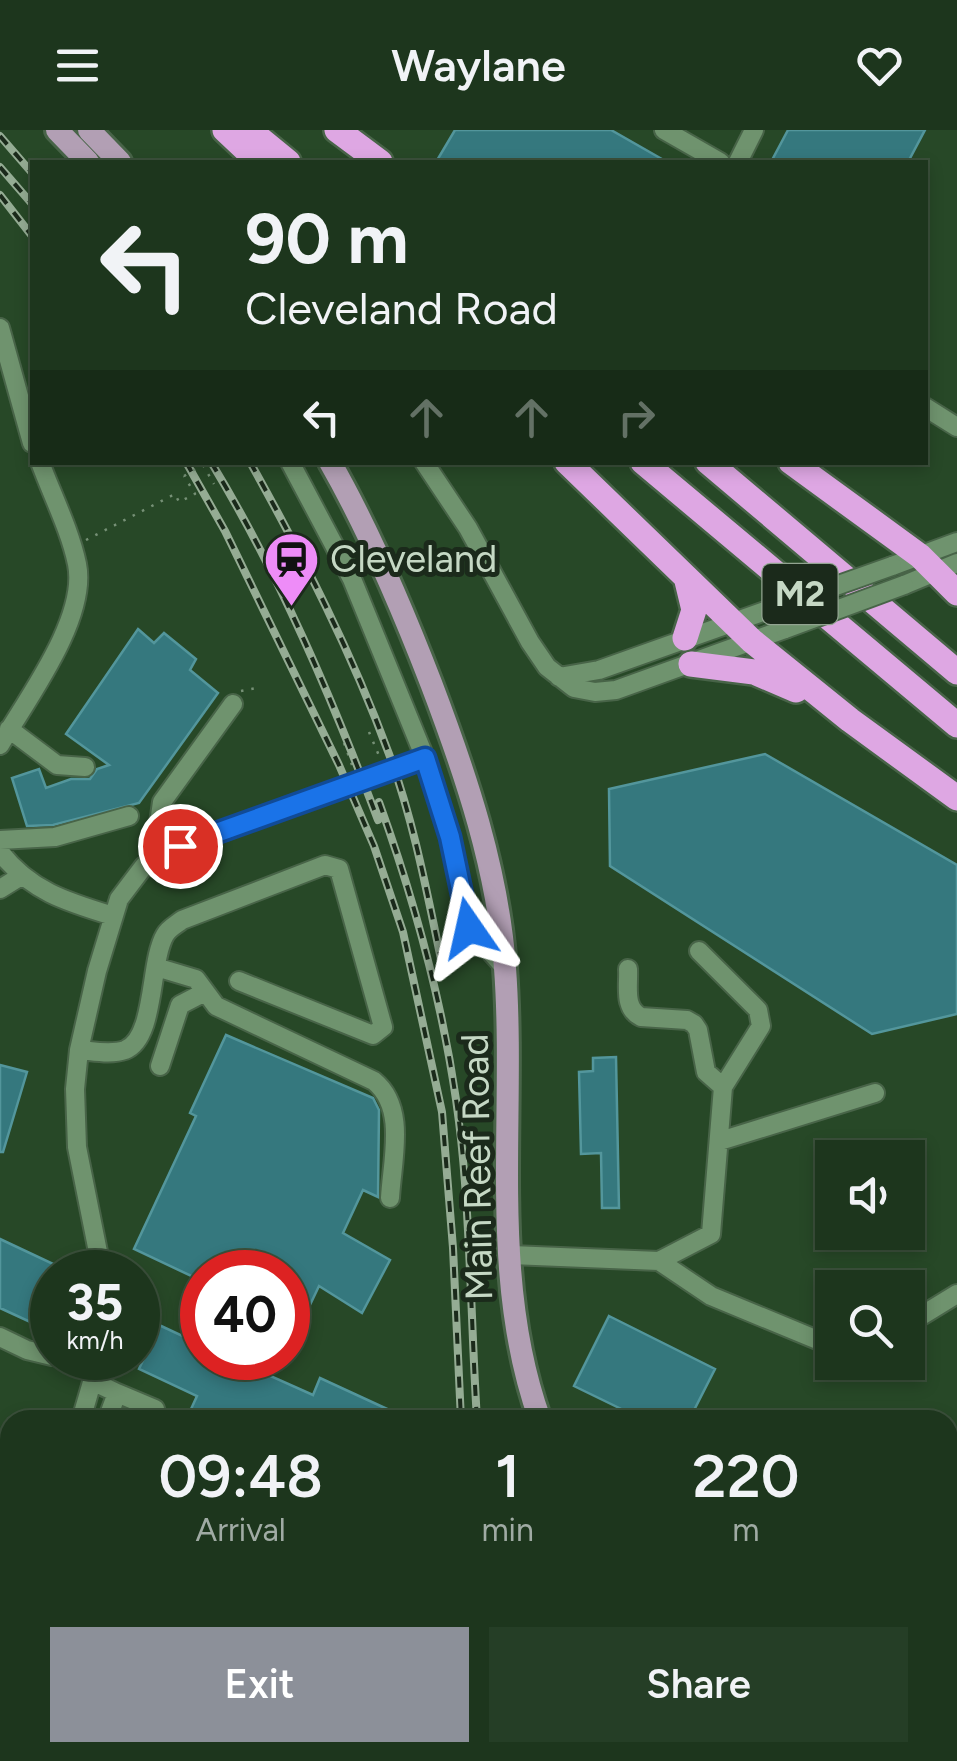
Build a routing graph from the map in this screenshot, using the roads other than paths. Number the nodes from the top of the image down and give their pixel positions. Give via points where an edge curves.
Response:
1 (57, 130) edge
2 (89, 130) edge
3 (225, 130) edge
4 (249, 130) edge
5 (316, 130) edge
6 (336, 130) edge
7 (664, 130) edge
8 (754, 130) edge
9 (86, 160) edge
10 (118, 160) edge
11 (257, 160) edge
12 (286, 160) edge
13 (352, 160) edge
14 (377, 160) edge
15 (716, 160) edge
16 (739, 160) edge
17 (0, 328) edge
18 (928, 409) edge
19 (957, 427) edge
20 (30, 436) edge
21 (41, 465) edge
22 (292, 465) edge
23 (331, 465) edge
24 (426, 465) edge
25 (570, 465) edge
26 (646, 465) edge
27 (712, 465) edge
28 (796, 465) edge
29 (957, 542) edge
30 (937, 563) edge
31 (686, 578) junction
32 (957, 592) edge
33 (732, 622) junction
34 (685, 638) junction
35 (752, 641) junction
36 (691, 664) junction
37 (957, 672) edge
38 (559, 677) junction
39 (233, 704) dead end
40 (957, 726) edge
41 (4, 737) edge
42 (416, 761) junction
43 (909, 763) junction
44 (85, 767) dead end
45 (957, 798) edge
46 (129, 816) dead end
47 (0, 840) edge
48 (0, 852) edge
49 (164, 854) junction
50 (21, 876) junction
51 (0, 889) edge
52 (113, 916) junction
53 (699, 951) dead end
54 (156, 967) junction
55 (506, 968) junction
56 (628, 969) dead end
57 (239, 982) dead end
58 (205, 992) junction
59 (79, 1050) junction
60 (160, 1066) dead end
61 (723, 1087) junction
62 (876, 1094) dead end
63 (720, 1142) junction
64 (390, 1198) dead end
65 (98, 1250) edge
66 (511, 1256) junction
67 (658, 1262) junction
68 (957, 1294) edge
69 (925, 1314) edge
70 (0, 1337) edge
71 (815, 1339) edge
72 (30, 1351) edge
73 (94, 1380) edge
74 (107, 1380) edge
75 (118, 1392) junction
76 (84, 1410) edge
77 (110, 1410) edge
78 (154, 1410) edge
79 (537, 1410) edge

1 - 9 main road
2 - 10 main road
3 - 11 highway
4 - 12 highway
5 - 13 highway
6 - 14 highway
7 - 15 street
8 - 16 street
17 - 20 street
18 - 19 street
21 - 41 street via 78,564 78,584 54,654
22 - 42 street via 352,579
23 - 55 main road, Main Reef Road via 393,591 450,735 492,870
24 - 38 street via 530,642
25 - 31 highway
26 - 40 highway, M2
27 - 37 highway, M2
28 - 30 highway
29 - 30 street
30 - 32 highway
30 - 33 street, bridge via 892,566
30 - 35 street, bridge via 904,585
31 - 33 highway
31 - 34 highway via 694,610
33 - 34 street
33 - 35 highway
34 - 38 street via 600,670
35 - 36 street
35 - 43 highway
36 - 38 street via 604,692 574,688
36 - 43 highway via 770,676
39 - 49 street via 162,802
41 - 44 street via 56,765
42 - 49 street, bridge
42 - 55 street via 450,837 469,928
43 - 45 highway
46 - 47 street via 55,837
48 - 50 street
49 - 52 street via 136,875
50 - 51 street
50 - 52 street via 47,894
52 - 59 street
53 - 61 street via 762,1019
54 - 57 street via 163,938 182,920 324,865 339,870 382,1027 373,1036
54 - 58 street via 188,975
54 - 59 street via 143,1032 130,1048
55 - 66 main road, Main Reef Road
56 - 61 street via 629,1008 641,1018 694,1024 706,1072
58 - 60 street via 180,1006
58 - 64 street via 216,1006 384,1089 395,1111
59 - 65 street via 77,1147
61 - 63 street
62 - 63 street
63 - 67 street via 712,1234
66 - 67 street
66 - 79 main road, Main Reef Road via 520,1343
67 - 71 street via 711,1296
68 - 69 street
70 - 72 street
73 - 76 street
74 - 75 street
75 - 77 street
75 - 78 street

